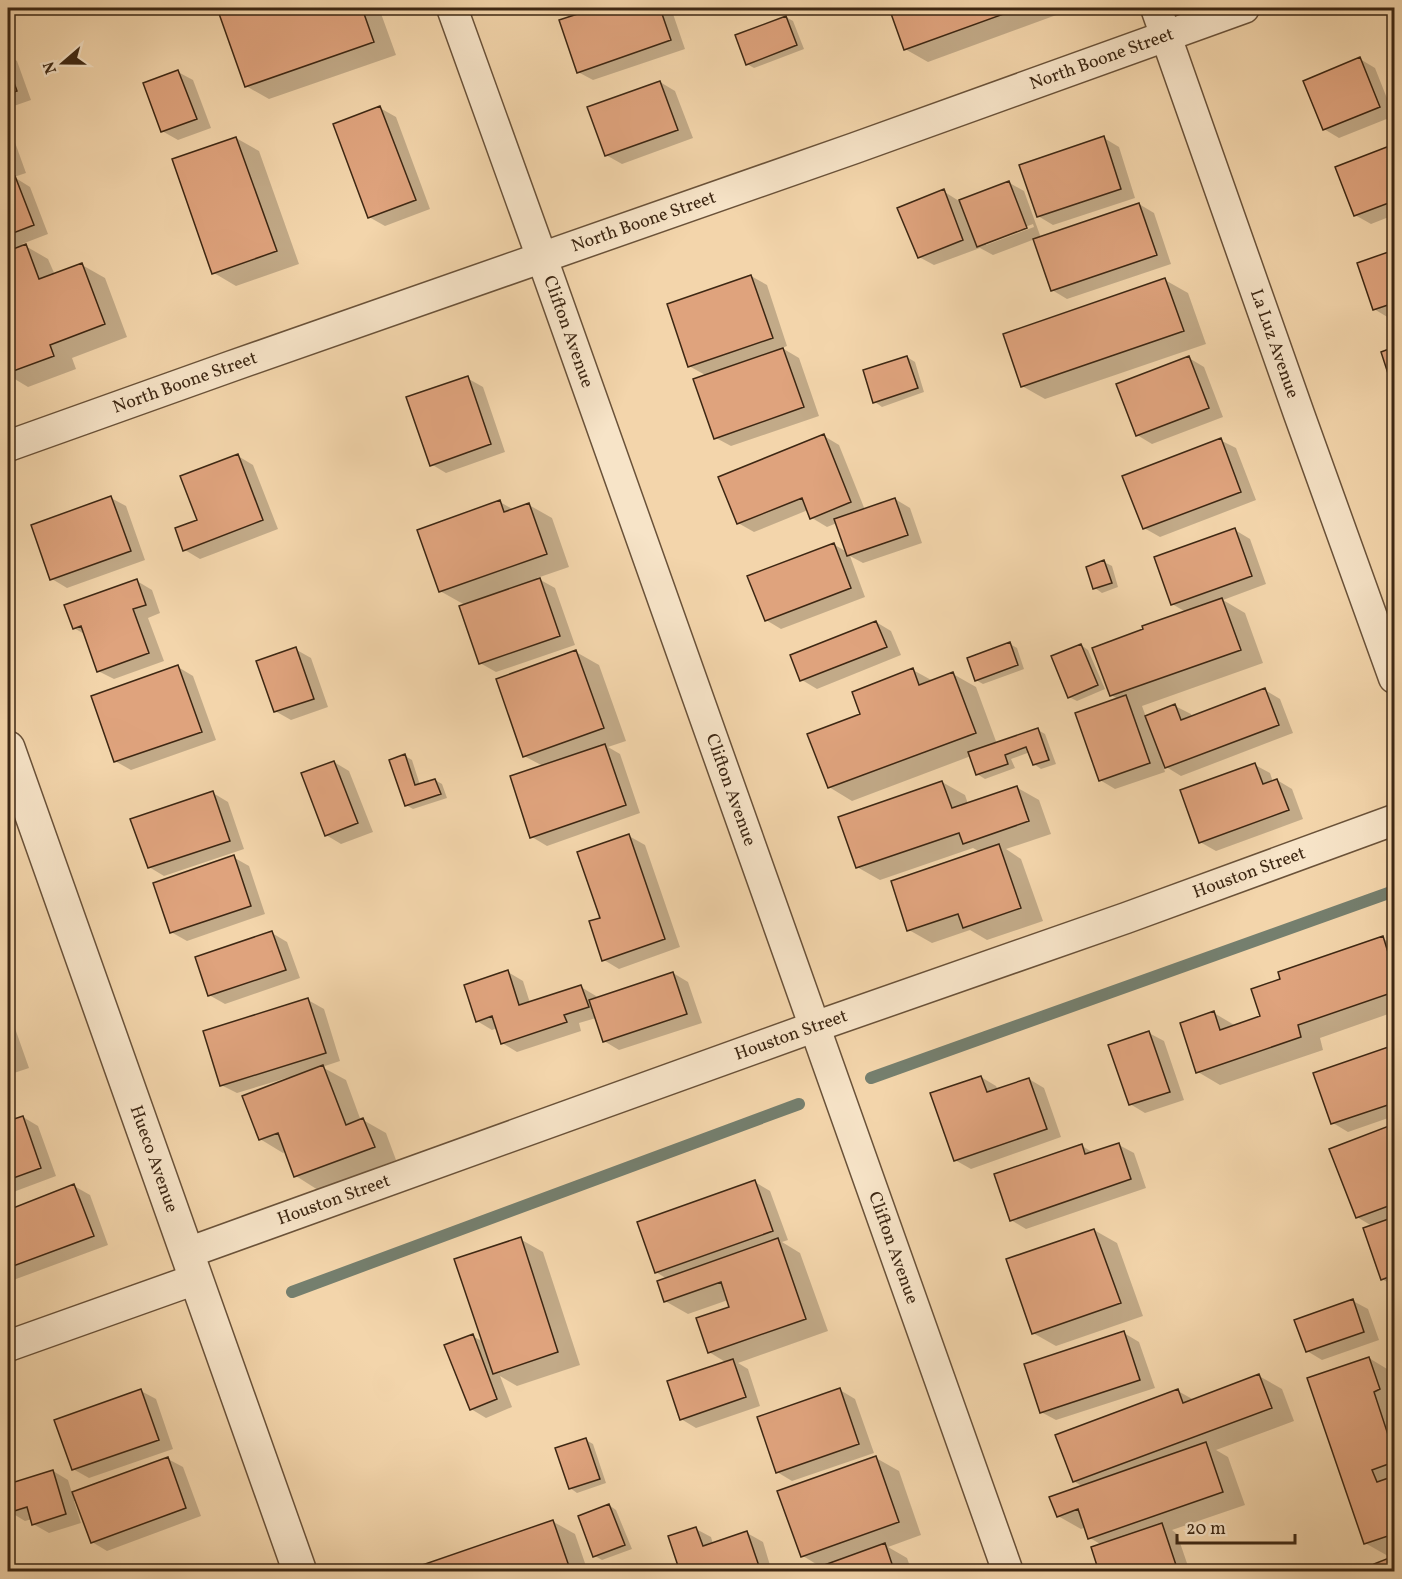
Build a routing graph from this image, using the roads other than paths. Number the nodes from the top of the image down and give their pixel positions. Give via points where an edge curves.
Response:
1 (452, 8) edge
2 (1156, 8) edge
3 (1244, 8) edge
4 (1166, 35) junction
5 (542, 258) junction
6 (8, 446) edge
7 (1395, 678) edge
8 (8, 748) edge
9 (1395, 820) edge
10 (814, 1027) junction
11 (192, 1266) junction
12 (8, 1346) edge
13 (300, 1572) edge
14 (1008, 1572) edge

1 - 5 street, Clifton Avenue
2 - 4 street, La Luz Avenue
3 - 4 street, North Boone Street
4 - 5 street, North Boone Street
4 - 7 street, La Luz Avenue
5 - 6 street, North Boone Street
5 - 10 street, Clifton Avenue
8 - 11 street, Hueco Avenue
9 - 10 street, Houston Street
10 - 11 street, Houston Street
10 - 14 street, Clifton Avenue
11 - 12 street, Houston Street
11 - 13 street, Hueco Avenue

